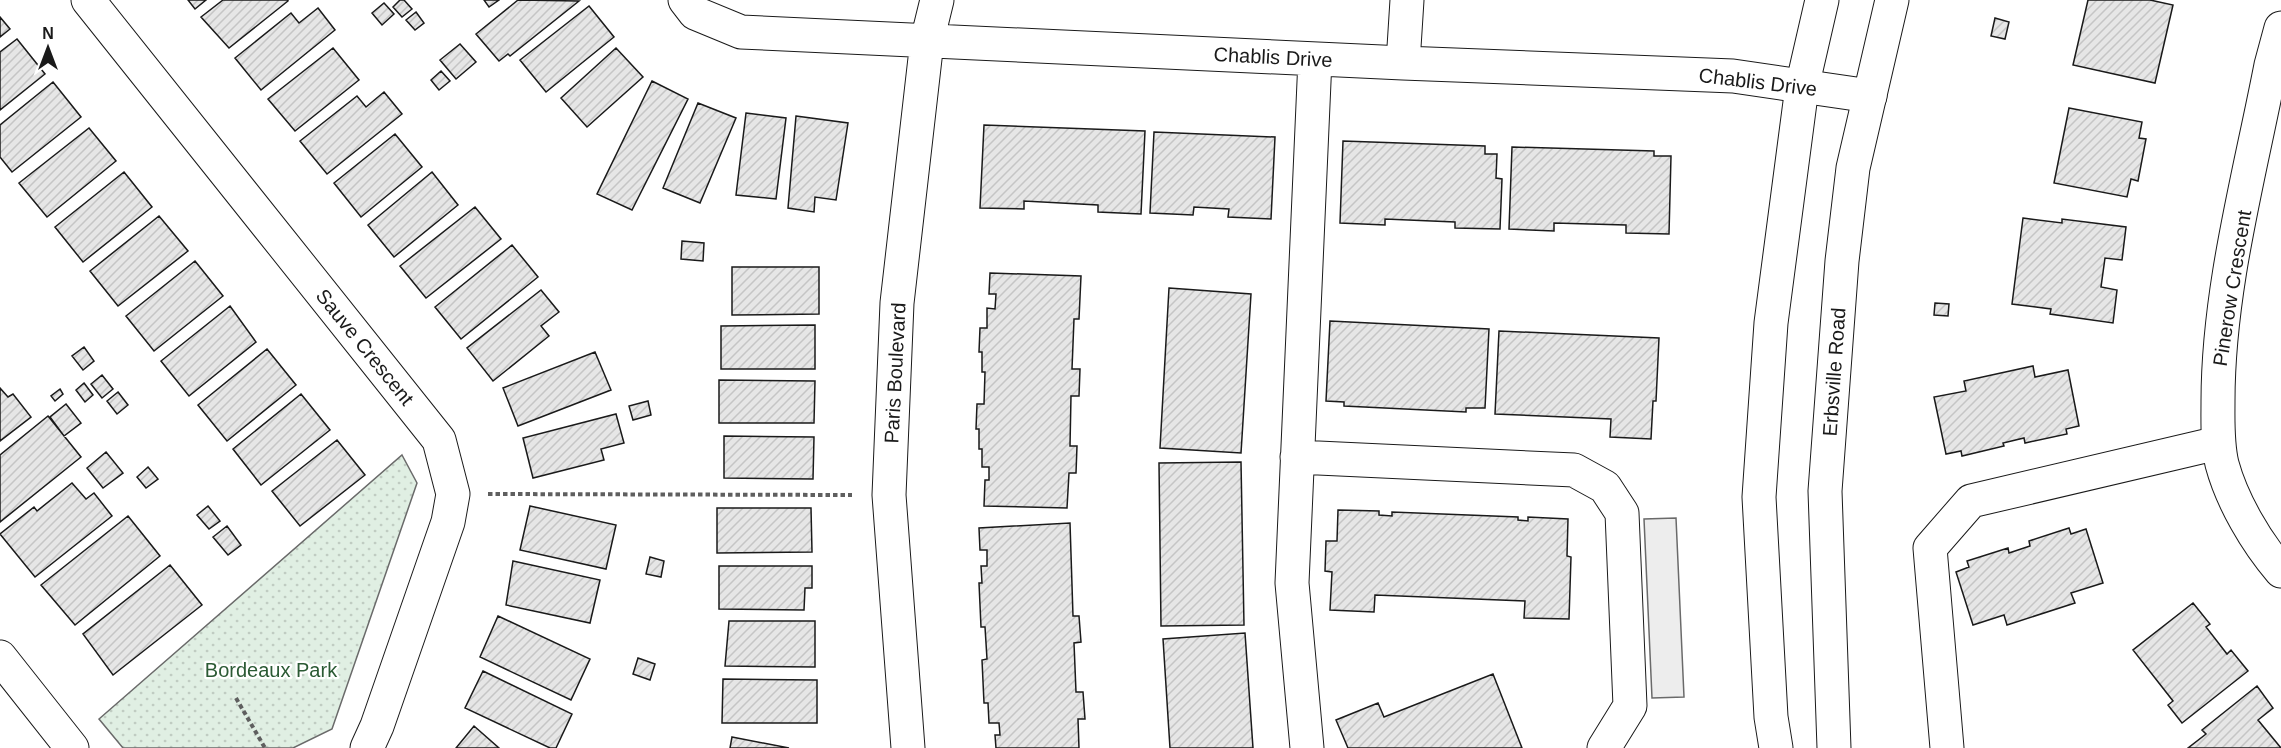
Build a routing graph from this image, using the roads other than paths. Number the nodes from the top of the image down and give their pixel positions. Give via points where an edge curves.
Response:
1 (88, 0) edge
2 (685, 0) edge
3 (937, 0) edge
4 (1407, 0) edge
5 (1822, 0) edge
6 (1892, 0) edge
7 (2281, 28) edge
8 (927, 41) junction
9 (1315, 59) junction
10 (1402, 63) junction
11 (2276, 65) edge
12 (1802, 87) junction
13 (1870, 96) junction
14 (2218, 443) junction
15 (1297, 458) junction
16 (2281, 571) edge
17 (0, 657) edge
18 (72, 748) edge
19 (367, 748) edge
20 (908, 748) edge
21 (1307, 748) edge
22 (1604, 748) edge
23 (1776, 748) edge
24 (1834, 748) edge
25 (1947, 748) edge

1 - 19 street, Sauve Crescent via 440,440 453,494 445,533
2 - 8 street, Chablis Drive via 695,13 741,32
3 - 8 street, Paris Boulevard
4 - 10 street
5 - 12 street
6 - 13 street, Erbsville Road
7 - 11 street, Pinerow Crescent
8 - 9 street, Chablis Drive
8 - 20 street, Paris Boulevard via 897,303 889,495
9 - 10 street, Chablis Drive
9 - 15 street
10 - 12 street, Chablis Drive via 1733,76
11 - 14 street, Pinerow Crescent via 2225,304 2218,378
12 - 13 street, Chablis Drive
12 - 23 street via 1772,323 1759,497
13 - 24 street, Erbsville Road via 1853,168 1842,261 1825,491
14 - 16 street, Pinerow Crescent via 2241,510
14 - 25 street via 1971,501 1930,548
15 - 21 street via 1292,583
15 - 22 street via 1574,470 1605,487 1623,513 1630,706
17 - 18 street

